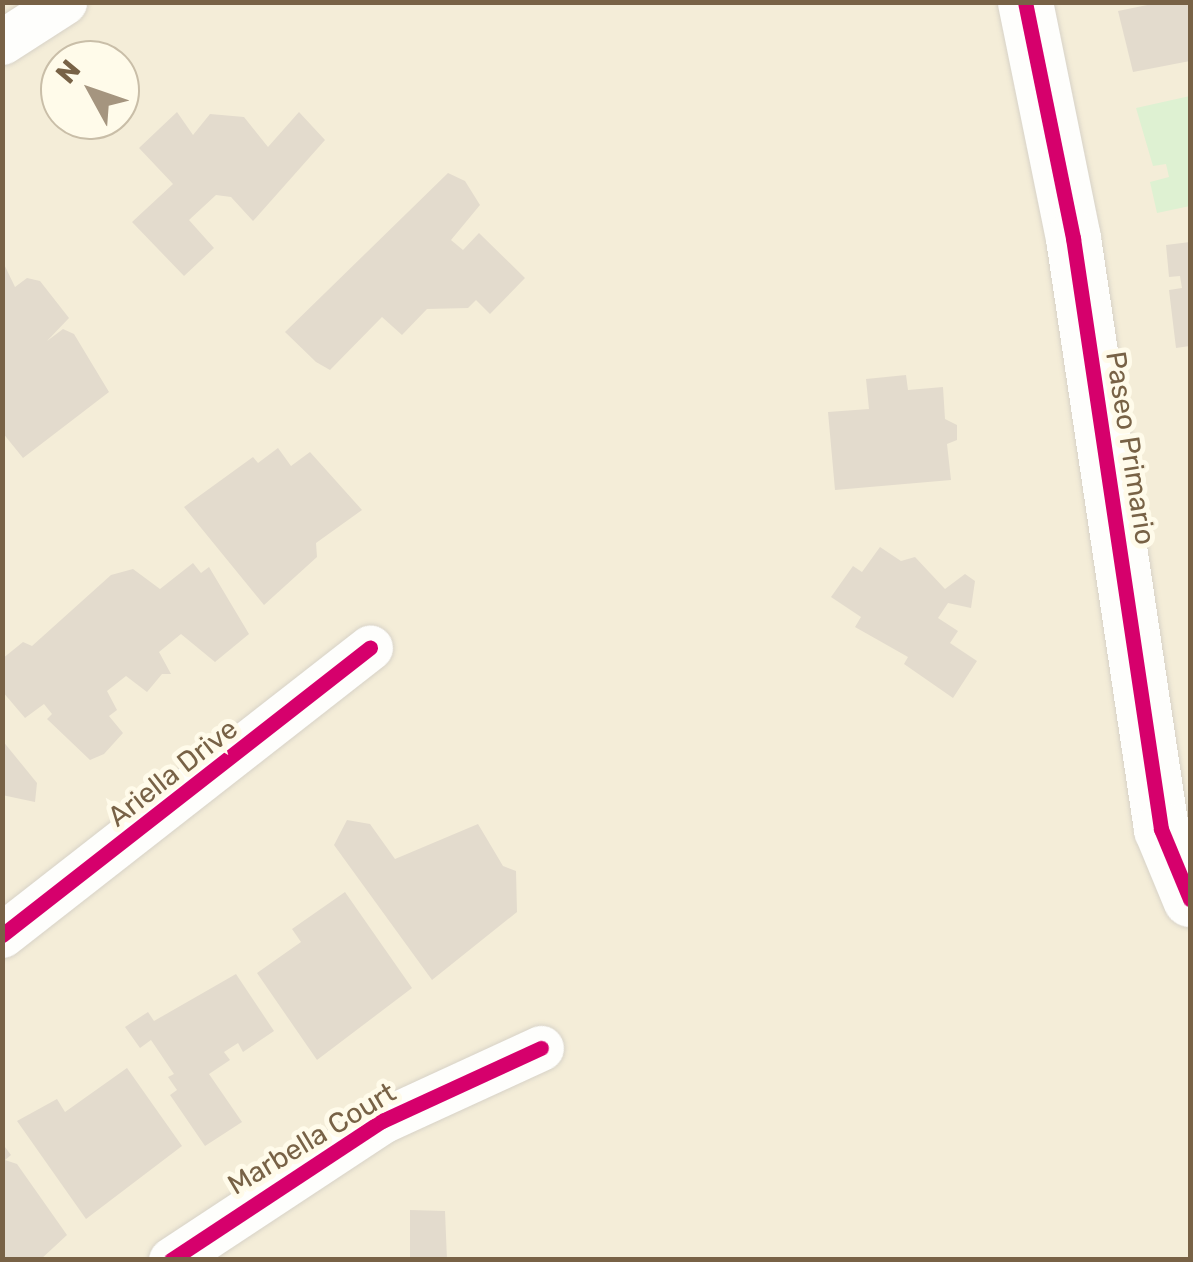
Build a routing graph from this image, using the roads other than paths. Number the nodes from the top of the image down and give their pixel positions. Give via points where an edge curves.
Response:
1 (64, 2) edge
2 (1025, 2) edge
3 (2, 42) edge
4 (370, 647) dead end
5 (1176, 827) edge
6 (1190, 898) edge
7 (2, 936) edge
8 (541, 1048) dead end
9 (171, 1260) edge

1 - 3 street
2 - 5 street, Paseo Primario
4 - 7 street, Ariella Drive
5 - 6 street, Paseo Primario
8 - 9 street, Marbella Court via 382,1121

